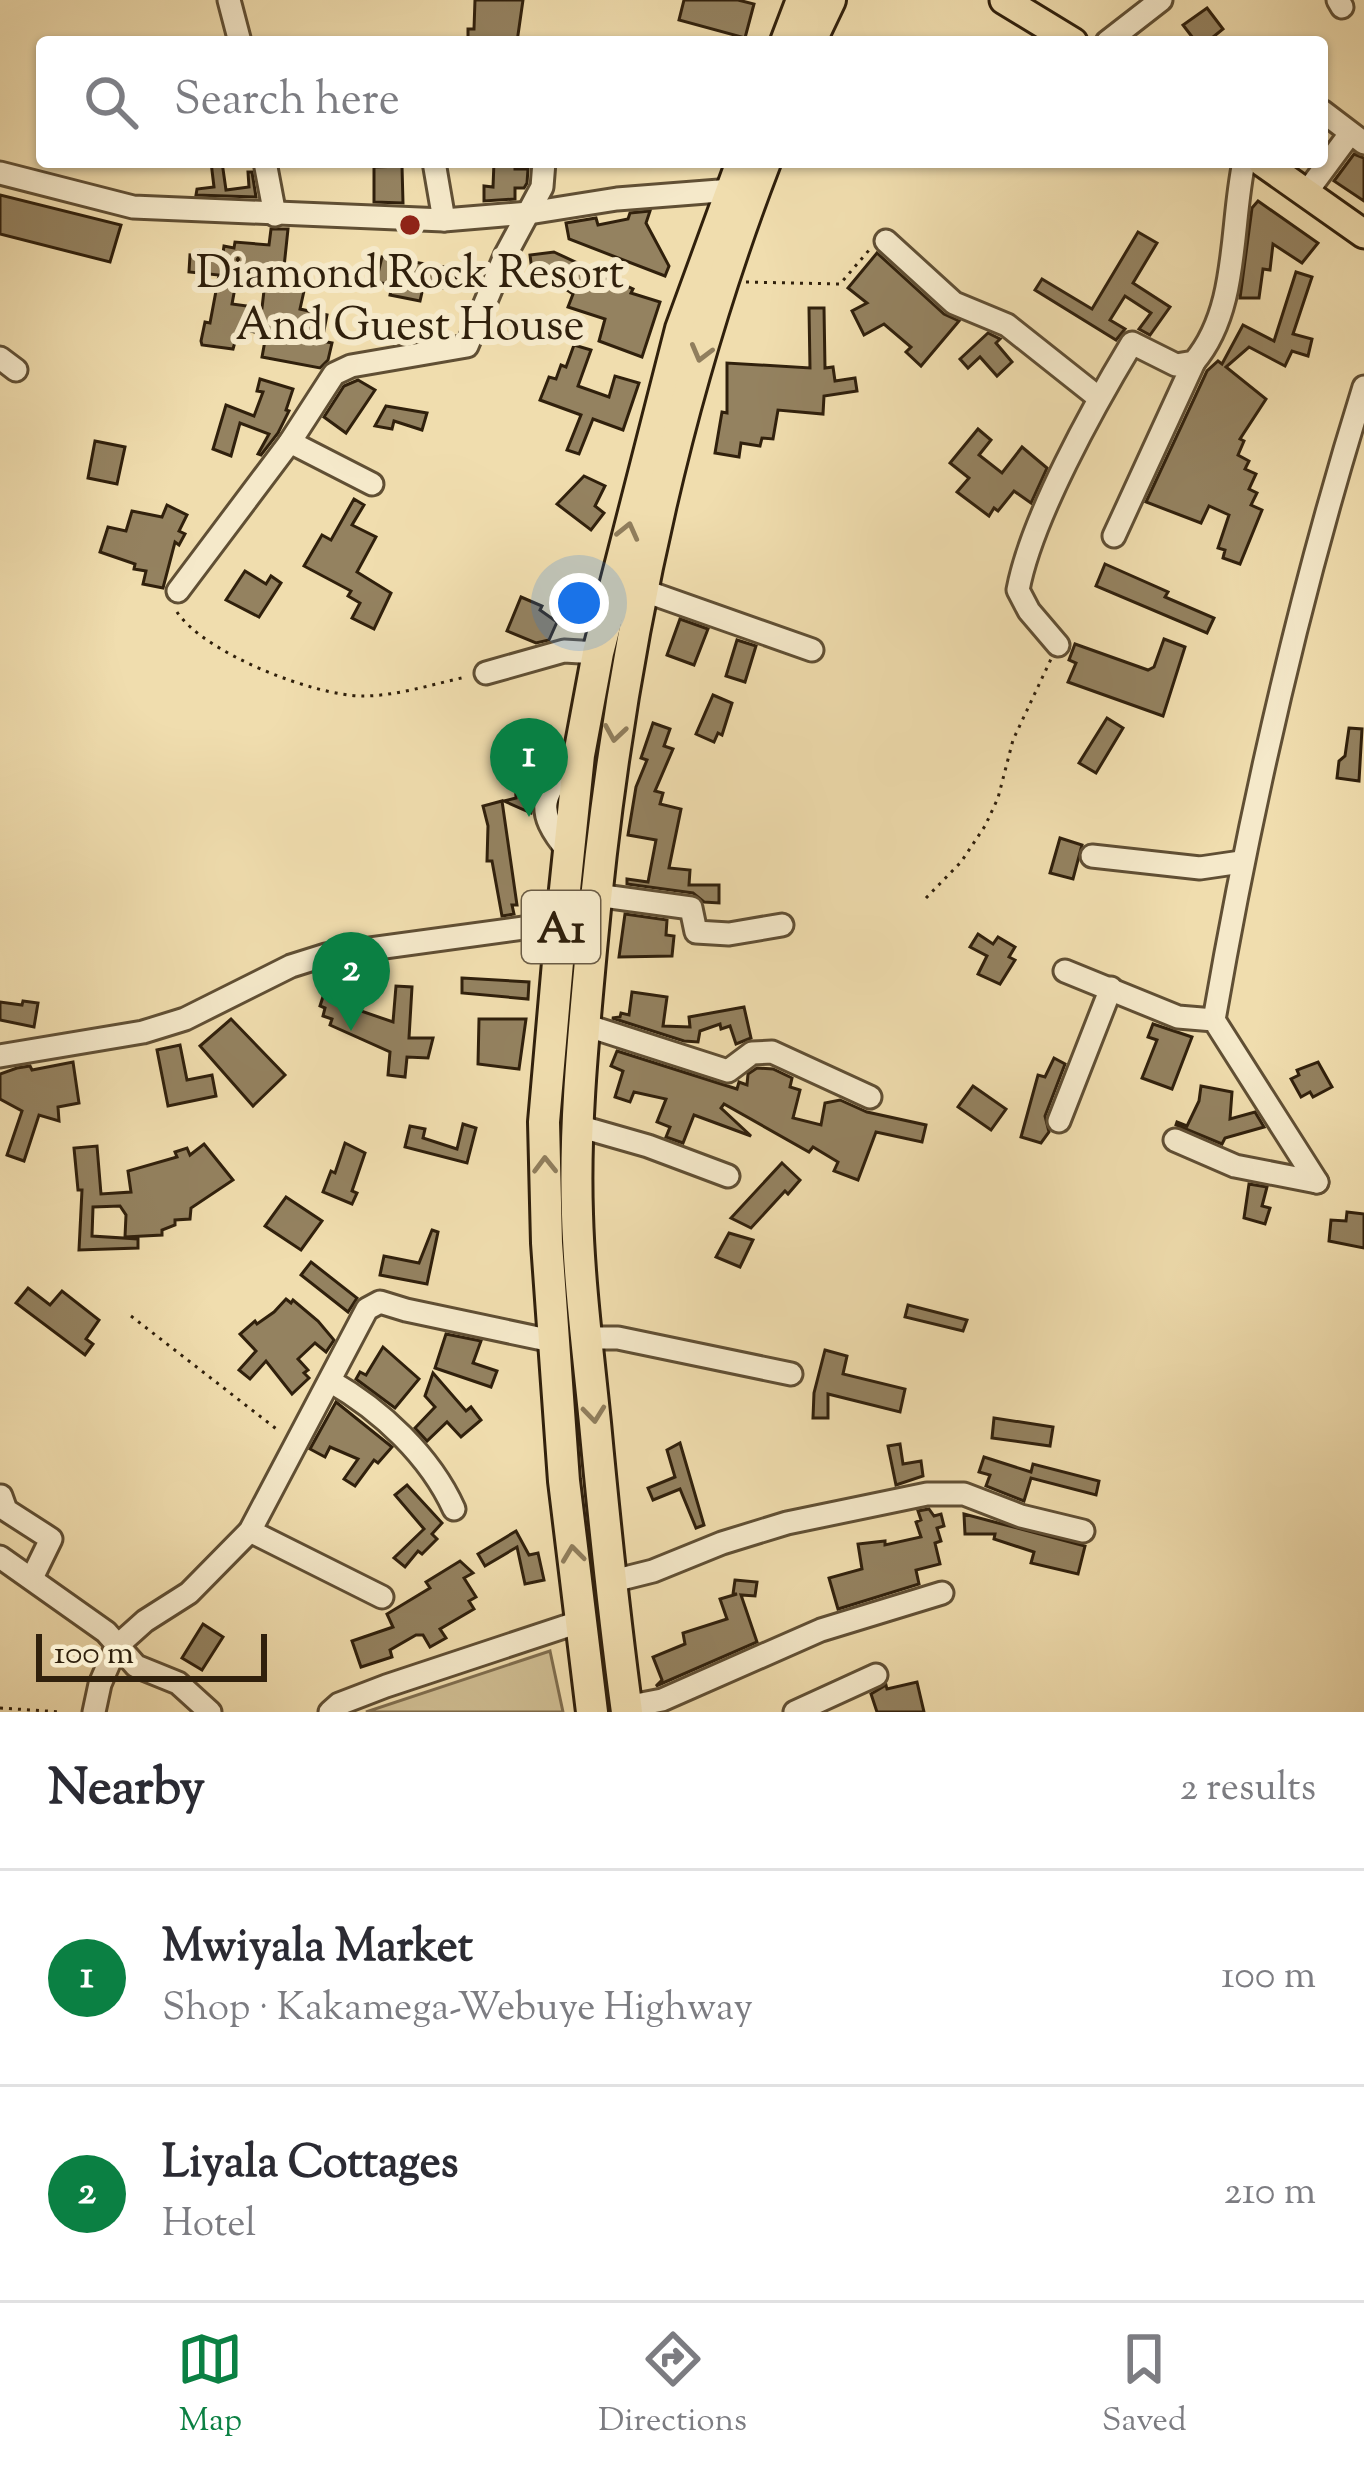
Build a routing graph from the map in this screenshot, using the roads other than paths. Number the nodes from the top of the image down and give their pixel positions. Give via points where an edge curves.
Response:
1 (229, 0) edge
2 (802, 0) edge
3 (830, 0) edge
4 (1004, 0) edge
5 (1161, 0) edge
6 (238, 36) edge
7 (788, 36) edge
8 (813, 36) edge
9 (1063, 36) edge
10 (1115, 36) edge
11 (1328, 117) edge
12 (1356, 139) edge
13 (267, 168) edge
14 (435, 168) edge
15 (544, 168) edge
16 (763, 168) edge
17 (1243, 168) edge
18 (1271, 168) edge
19 (0, 173) edge
20 (737, 176) edge
21 (1306, 193) junction
22 (529, 213) junction
23 (275, 214) junction
24 (444, 220) junction
25 (1364, 234) edge
26 (886, 241) road end
27 (1194, 362) junction
28 (1364, 387) edge
29 (1099, 398) junction
30 (290, 442) junction
31 (372, 484) dead end
32 (1114, 536) dead end
33 (642, 590) junction
34 (178, 591) road end
35 (1058, 645) road end
36 (812, 650) dead end
37 (598, 653) junction
38 (486, 673) road end
39 (1092, 856) dead end
40 (1241, 862) junction
41 (596, 896) junction
42 (782, 925) dead end
43 (561, 928) junction
44 (1065, 971) dead end
45 (1111, 988) junction
46 (1214, 1020) junction
47 (584, 1025) junction
48 (0, 1056) edge
49 (870, 1097) dead end
50 (1059, 1121) dead end
51 (578, 1126) junction
52 (1175, 1140) dead end
53 (728, 1176) dead end
54 (586, 1338) junction
55 (552, 1341) junction
56 (791, 1374) dead end
57 (330, 1381) junction
58 (1, 1496) edge
59 (454, 1509) dead end
60 (250, 1531) junction
61 (1083, 1531) dead end
62 (0, 1557) edge
63 (32, 1578) junction
64 (609, 1582) junction
65 (942, 1593) dead end
66 (382, 1597) dead end
67 (582, 1622) junction
68 (116, 1648) junction
69 (876, 1675) dead end
70 (627, 1710) edge
71 (94, 1712) edge
72 (210, 1712) edge
73 (330, 1712) edge
74 (592, 1712) edge
75 (795, 1712) edge

1 - 6 street
2 - 7 highway
3 - 8 highway
4 - 9 main road
5 - 10 street
11 - 12 street
12 - 21 street
13 - 23 street
14 - 24 street
15 - 22 street
16 -> 33 highway, A1 via 720,280
17 - 27 street via 1218,322
18 - 21 main road
19 - 23 street via 133,207
20 - 22 street
37 -> 20 highway, A1 via 681,329
21 - 25 main road
22 - 24 street
22 - 30 street via 467,346 334,374
23 - 24 street
26 - 29 street via 954,303 1007,325
27 - 29 street via 1176,365 1132,343
27 - 32 street
28 - 40 street via 1306,580
29 - 35 street via 1018,590
30 - 31 street
30 - 34 street
33 - 36 street
33 -> 41 highway, A1
37 - 38 street via 564,651
37 - 43 highway, A1
39 - 40 street via 1200,868
40 - 46 street
41 - 42 street via 691,908 696,932
41 - 47 highway, A1
43 - 48 street via 326,955 185,1019
55 -> 43 highway, A1 via 544,1122
44 - 45 street
45 - 46 street via 1178,1017
45 - 50 street
46 - 52 street via 1317,1182 1234,1166
47 - 49 street via 728,1071 752,1053 772,1052
47 - 51 highway, A1
51 - 53 street
51 - 54 highway, A1
54 - 56 street
54 -> 64 highway, A1
55 - 57 street via 380,1302 367,1309
67 -> 55 highway, A1
57 - 59 street via 410,1445
57 - 60 street
58 - 63 street via 6,1510 52,1539
60 - 66 street
60 - 68 street via 189,1593
61 - 64 street via 964,1494 927,1494 787,1522
62 - 63 street
63 - 68 street
64 - 70 highway, A1
65 - 70 street via 821,1630
67 - 73 street
67 - 74 highway, A1
68 - 71 street
68 - 72 street
69 - 75 street

